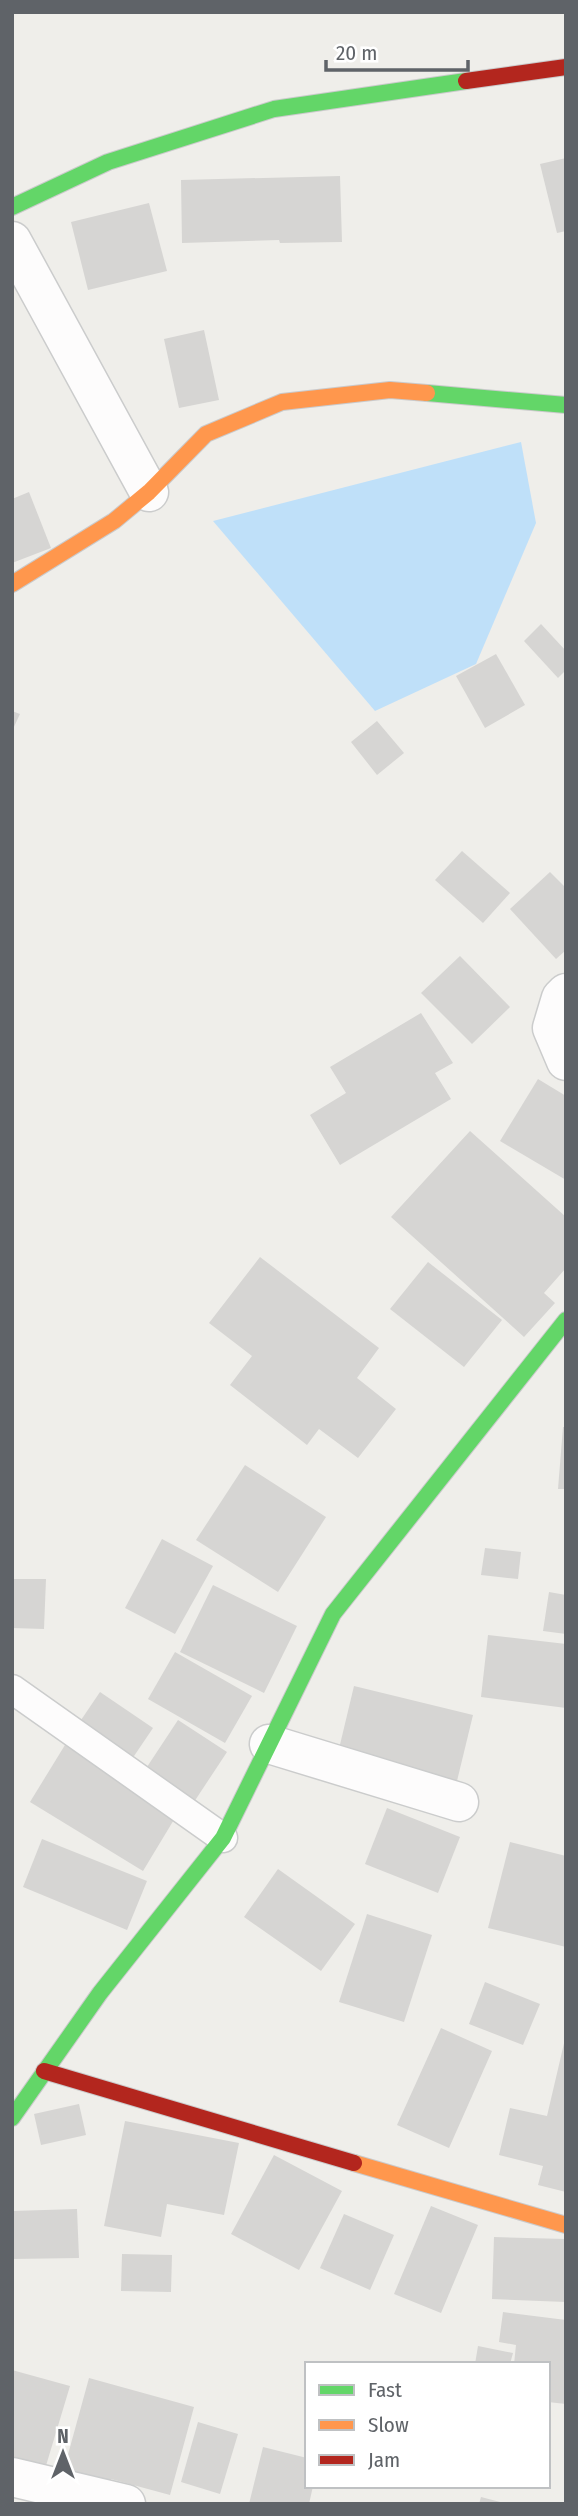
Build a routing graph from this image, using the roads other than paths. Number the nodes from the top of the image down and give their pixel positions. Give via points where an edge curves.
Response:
1 (566, 67) edge
2 (12, 207) edge
3 (12, 241) edge
4 (566, 405) edge
5 (149, 492) junction
6 (12, 584) edge
7 (566, 993) edge
8 (566, 1061) edge
9 (566, 1320) edge
10 (12, 1689) edge
11 (269, 1744) junction
12 (459, 1802) dead end
13 (223, 1838) junction
14 (44, 2071) junction
15 (12, 2118) edge
16 (566, 2225) edge
17 (12, 2477) edge
18 (126, 2504) edge

1 - 2 street via 274,109 108,162
3 - 5 street
4 - 5 street via 390,390 282,402 206,433
5 - 6 street via 114,521
7 - 8 street via 552,1028
9 - 11 street via 333,1614
10 - 13 lane
11 - 12 street
11 - 13 street
13 - 14 street
14 - 15 street
14 - 16 street
17 - 18 street

